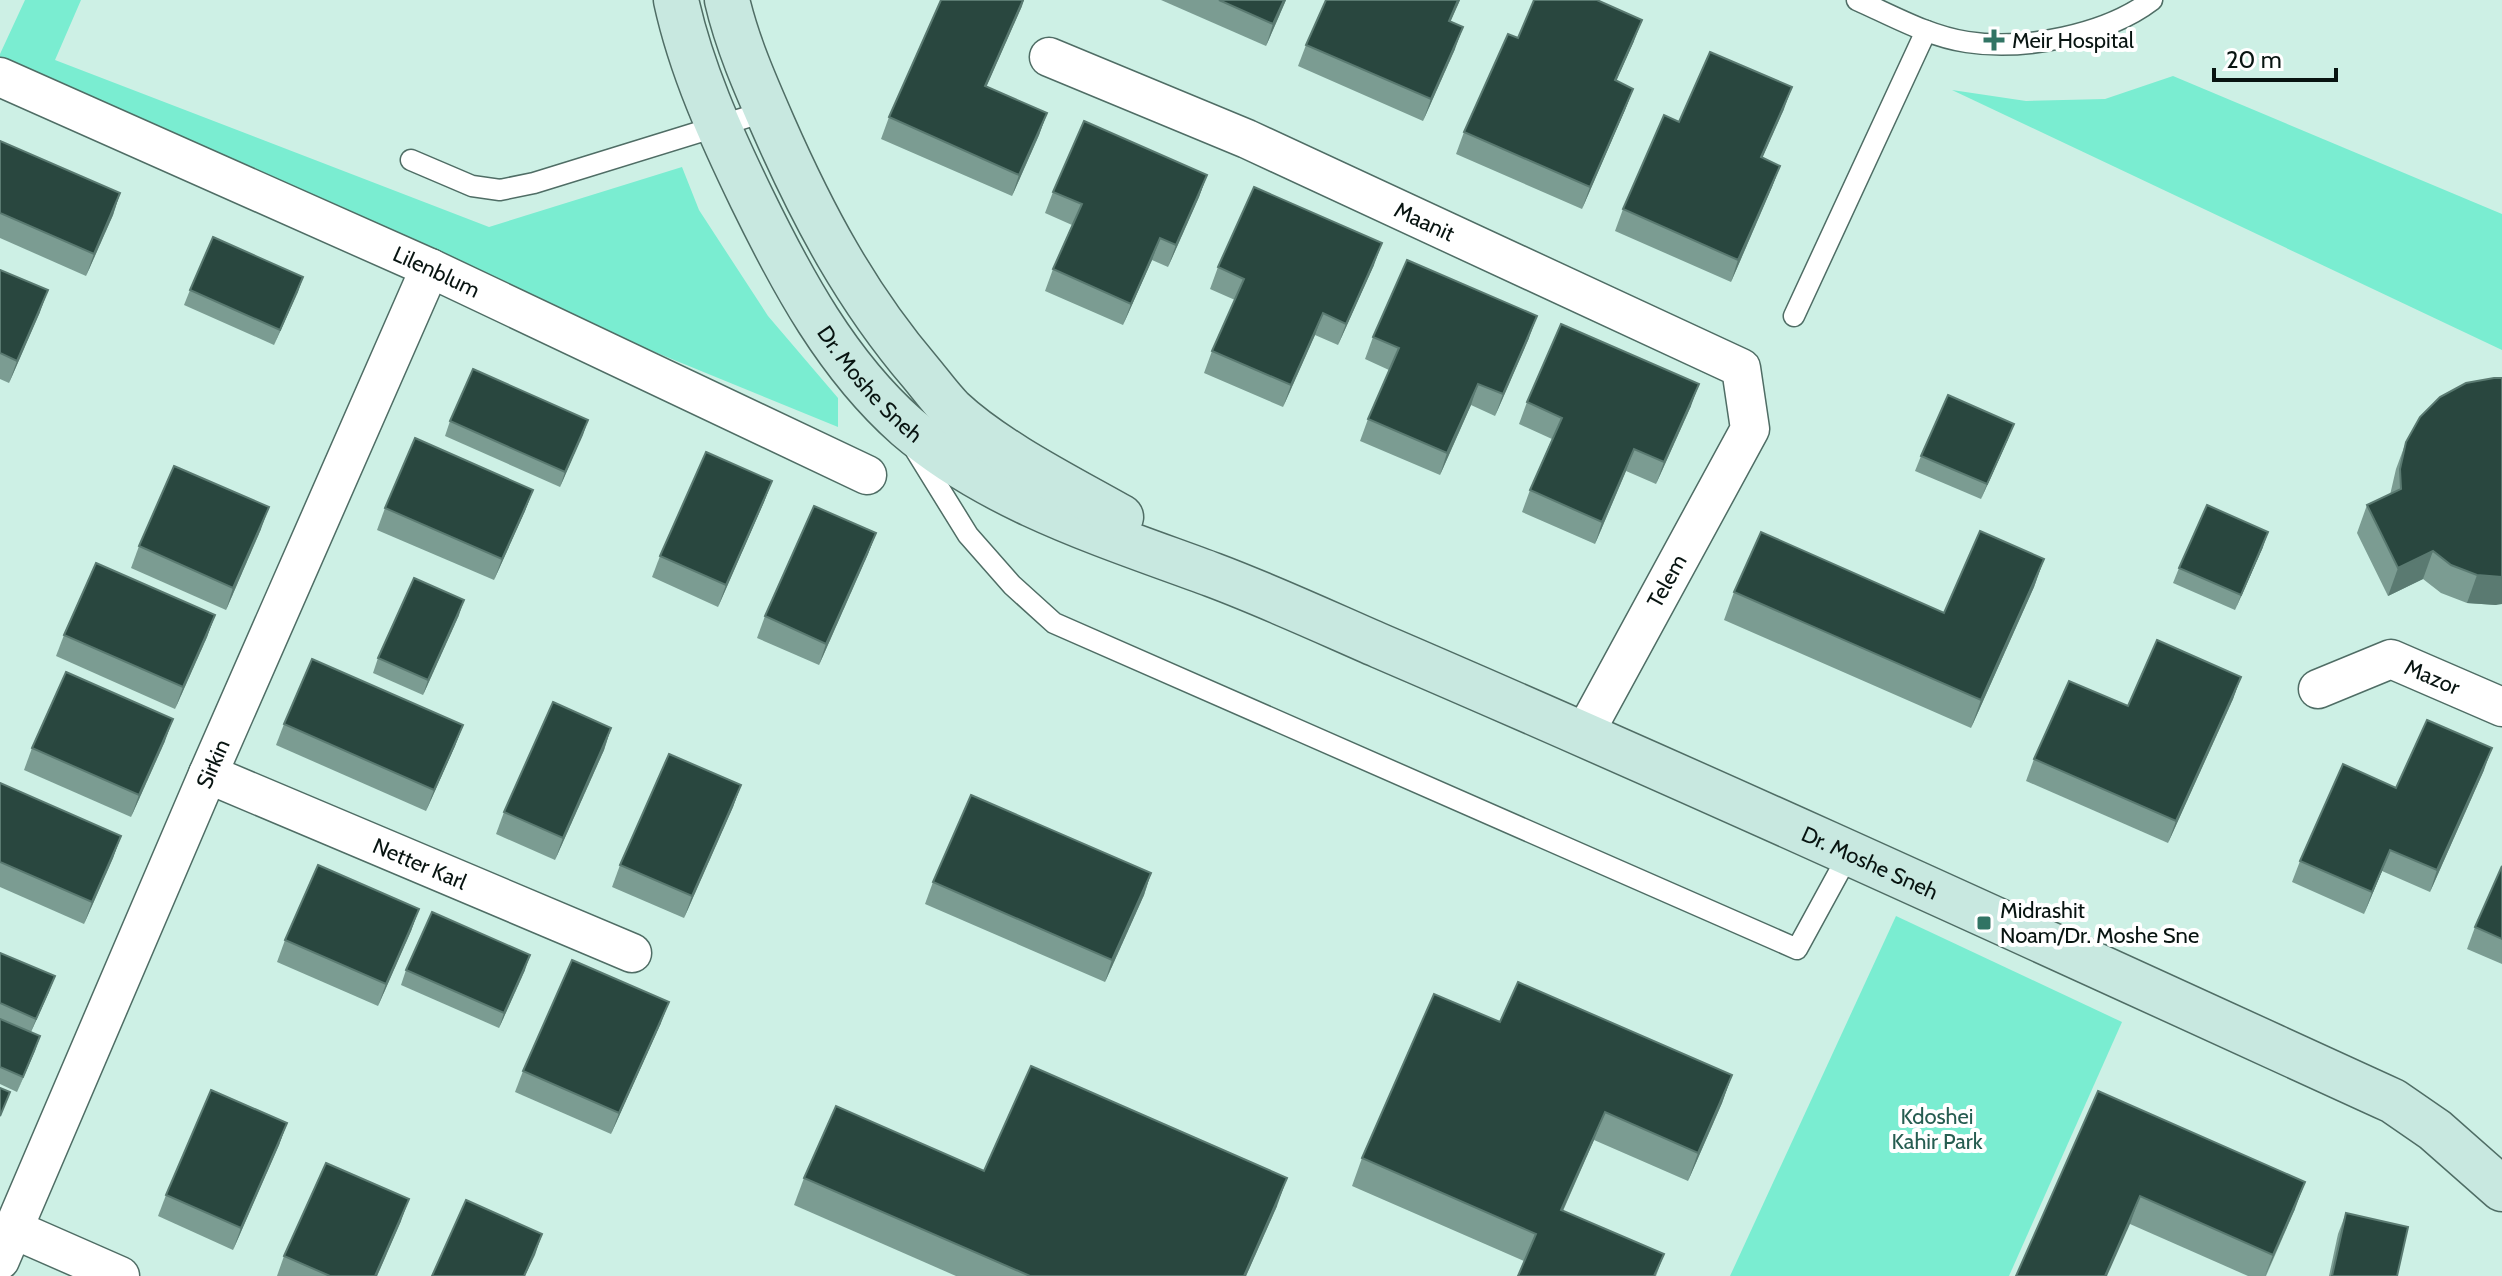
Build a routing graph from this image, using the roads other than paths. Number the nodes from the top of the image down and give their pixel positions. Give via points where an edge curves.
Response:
1 (676, 0) edge
2 (727, 0) edge
3 (1857, 0) edge
4 (2152, 0) edge
5 (1926, 31) junction
6 (1049, 57) dead end
7 (0, 77) edge
8 (767, 111) junction
9 (719, 126) junction
10 (411, 160) dead end
11 (430, 268) junction
12 (1794, 316) dead end
13 (893, 413) junction
14 (1750, 429) joint
15 (867, 475) dead end
16 (1245, 587) junction
17 (2318, 689) dead end
18 (2502, 707) edge
19 (1584, 734) junction
20 (208, 774) junction
21 (1850, 852) junction
22 (632, 953) dead end
23 (2494, 1180) edge
24 (6, 1244) edge
25 (120, 1276) edge

1 - 9 street, Dr. Moshe Sneh via 684,38
2 - 8 street, Dr. Moshe Sneh
3 - 5 lane
4 - 5 lane via 2065,38 1968,42
5 - 12 lane
6 - 14 street, Maanit via 1247,139 1741,368
7 - 11 street, Lilenblum
8 - 9 lane
8 - 16 street, Dr. Moshe Sneh via 828,242 868,307 953,410 1007,451
9 - 10 lane via 500,190 472,186
9 - 13 street, Dr. Moshe Sneh via 785,266 822,327
11 - 15 street, Lilenblum
11 - 20 street, Sirkin
13 - 16 street, Dr. Moshe Sneh via 978,476 1063,518
13 - 21 lane via 968,535 1054,623 1797,949
14 - 19 street, Telem
16 - 19 street, Dr. Moshe Sneh
17 - 18 street, Mazor via 2391,659
19 - 21 street, Dr. Moshe Sneh
20 - 22 street, Netter Karl
20 - 24 street, Sirkin
21 - 23 street, Dr. Moshe Sneh via 2393,1101
24 - 25 street

